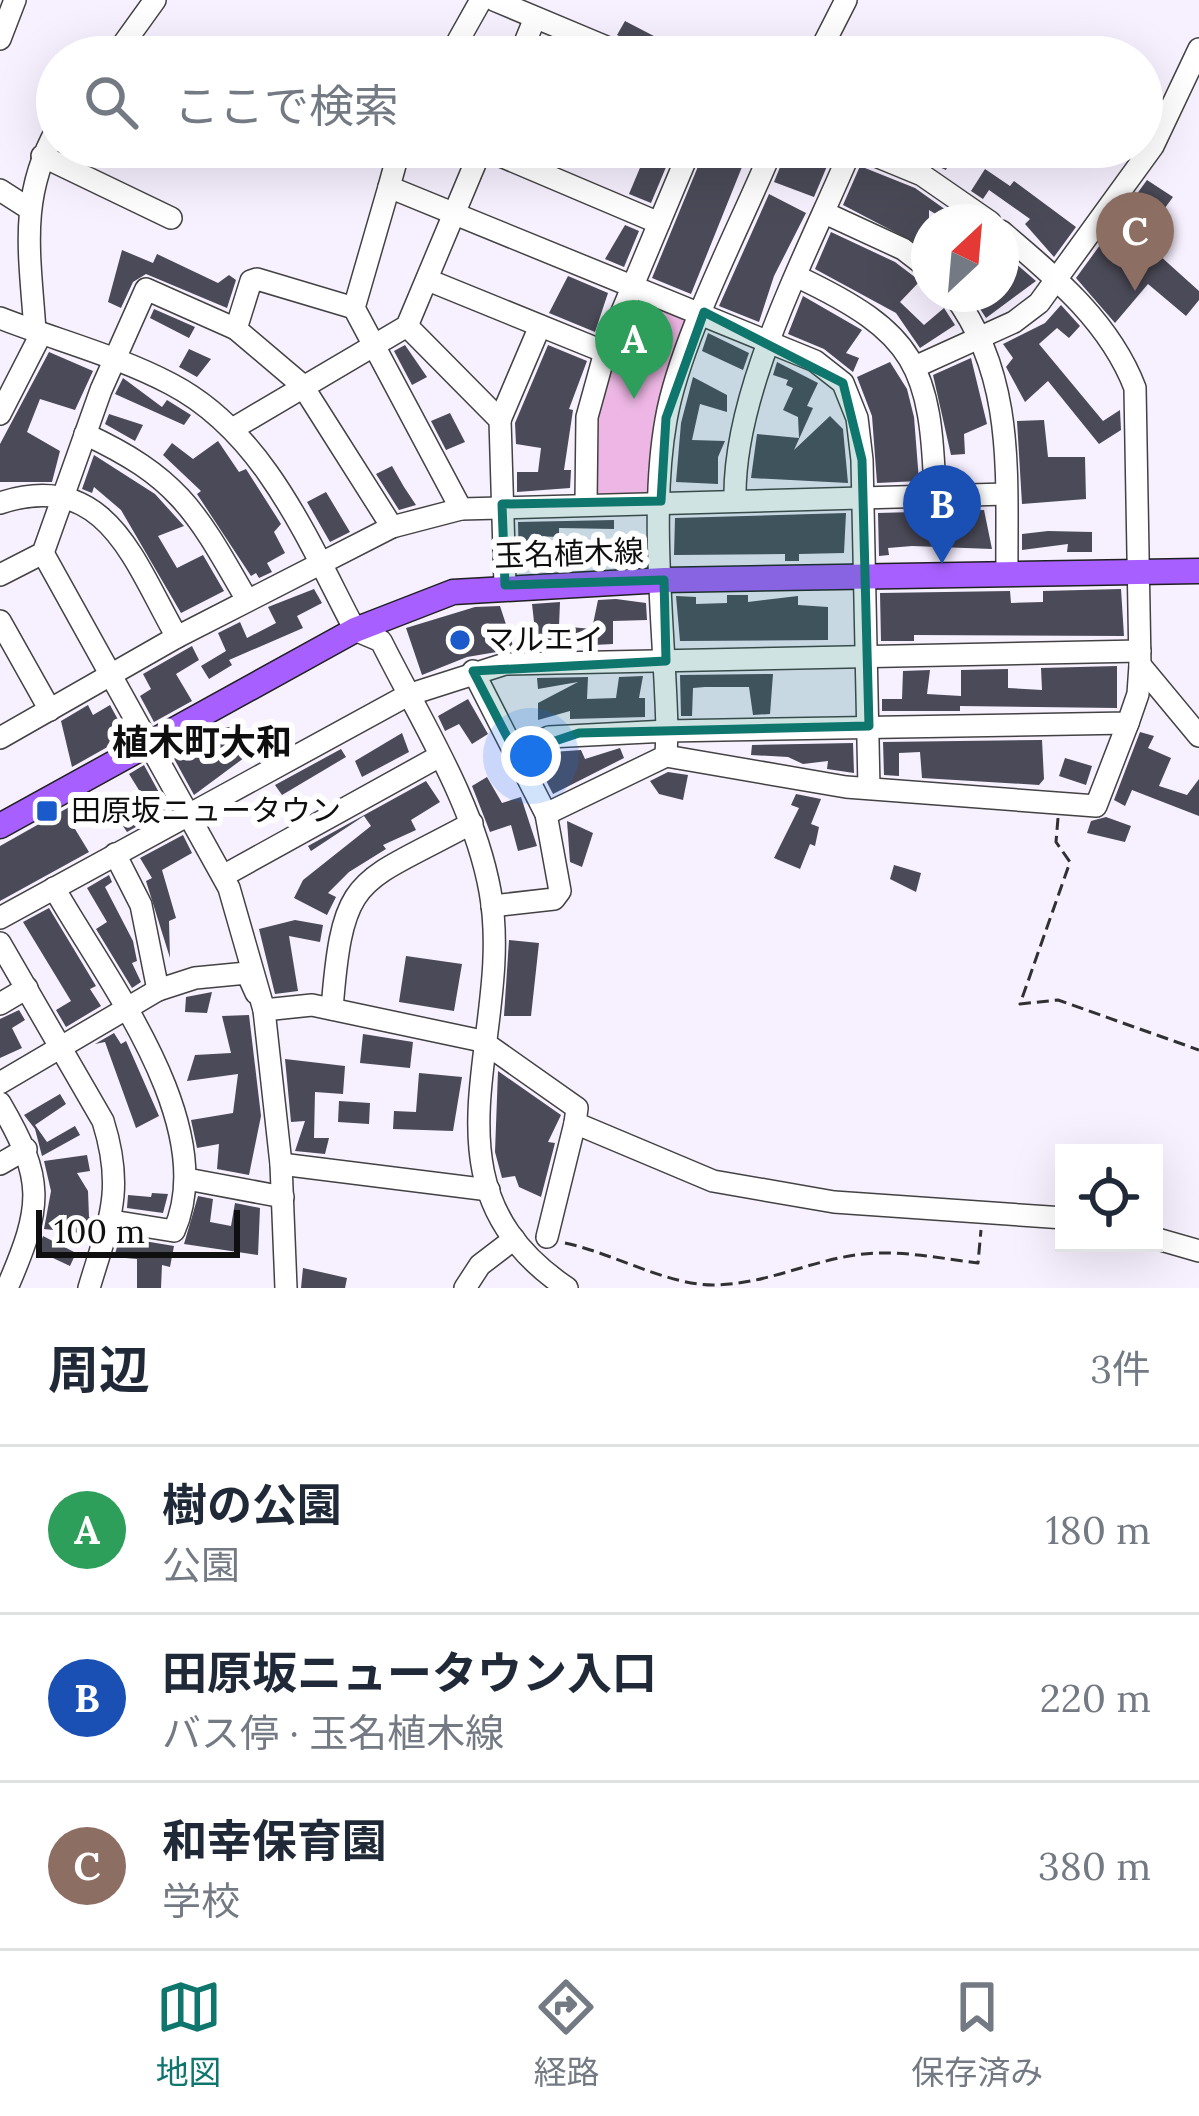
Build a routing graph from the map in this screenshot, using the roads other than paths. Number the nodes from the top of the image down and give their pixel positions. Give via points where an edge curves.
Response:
1 (15, 0) edge
2 (155, 0) edge
3 (482, 0) edge
4 (494, 0) edge
5 (846, 0) edge
6 (535, 18) junction
7 (129, 36) edge
8 (461, 36) edge
9 (528, 36) edge
10 (579, 36) edge
11 (828, 36) edge
12 (0, 39) edge
13 (1199, 49) edge
14 (1163, 125) edge
15 (39, 168) edge
16 (67, 168) edge
17 (394, 168) edge
18 (474, 168) edge
19 (529, 168) edge
20 (681, 168) edge
21 (764, 168) edge
22 (844, 168) edge
23 (905, 168) edge
24 (1137, 168) edge
25 (389, 188) junction
26 (0, 190) edge
27 (965, 204) edge
28 (28, 208) junction
29 (825, 213) junction
30 (454, 214) junction
31 (171, 218) dead end
32 (659, 223) junction
33 (1019, 246) edge
34 (911, 255) edge
35 (798, 277) junction
36 (428, 280) junction
37 (1058, 280) junction
38 (634, 284) junction
39 (354, 308) junction
40 (704, 312) junction
41 (965, 312) edge
42 (0, 318) edge
43 (407, 326) junction
44 (539, 326) junction
45 (236, 329) junction
46 (38, 332) junction
47 (981, 336) junction
48 (771, 343) junction
49 (372, 346) junction
50 (605, 352) junction
51 (116, 360) junction
52 (916, 366) junction
53 (302, 385) junction
54 (0, 414) edge
55 (500, 420) junction
56 (234, 428) junction
57 (85, 434) junction
58 (935, 494) junction
59 (1006, 494) junction
60 (63, 496) junction
61 (863, 496) junction
62 (735, 499) junction
63 (661, 501) junction
64 (0, 502) edge
65 (586, 502) junction
66 (502, 504) junction
67 (461, 508) junction
68 (392, 527) junction
69 (43, 553) junction
70 (319, 562) junction
71 (1199, 571) edge
72 (1138, 574) junction
73 (0, 575) edge
74 (1007, 575) junction
75 (866, 577) junction
76 (664, 580) junction
77 (505, 585) junction
78 (248, 600) junction
79 (0, 621) edge
80 (355, 630) junction
81 (177, 638) junction
82 (8, 656) edge
83 (867, 657) junction
84 (1140, 658) junction
85 (666, 661) junction
86 (473, 671) junction
87 (111, 674) junction
88 (408, 695) junction
89 (50, 710) junction
90 (1128, 723) junction
91 (868, 726) junction
92 (667, 731) junction
93 (1199, 736) edge
94 (0, 738) edge
95 (151, 744) junction
96 (516, 754) junction
97 (666, 756) junction
98 (438, 757) junction
99 (869, 788) junction
100 (188, 813) junction
101 (546, 814) junction
102 (472, 823) junction
103 (0, 826) edge
104 (115, 854) junction
105 (223, 876) junction
106 (54, 888) junction
107 (493, 906) junction
108 (0, 918) edge
109 (0, 943) edge
110 (27, 988) junction
111 (158, 990) junction
112 (0, 1004) edge
113 (332, 1009) junction
114 (264, 1010) junction
115 (124, 1012) junction
116 (482, 1041) junction
117 (62, 1048) junction
118 (0, 1083) edge
119 (0, 1103) edge
120 (575, 1123) junction
121 (26, 1149) junction
122 (281, 1164) junction
123 (0, 1165) edge
124 (187, 1179) junction
125 (488, 1190) junction
126 (283, 1197) junction
127 (1055, 1217) edge
128 (112, 1221) junction
129 (547, 1237) road end
130 (514, 1240) junction
131 (1163, 1240) edge
132 (1199, 1250) edge
133 (4, 1288) edge
134 (89, 1288) edge
135 (286, 1288) edge
136 (465, 1288) edge
137 (567, 1288) edge

1 - 12 street
2 - 7 street
3 - 8 street
4 - 6 street
5 - 11 street
6 - 9 street
6 - 10 street
13 - 14 street
15 - 28 street
16 - 31 street
17 - 25 street
18 - 30 street
19 - 32 street
20 - 32 street
21 - 40 street
22 - 29 street
23 - 27 street
24 - 37 street
25 - 30 street
25 - 39 street
26 - 28 street
28 - 46 street
29 - 34 street
29 - 35 street
30 - 36 street
30 - 38 street
32 - 38 street
33 - 37 street
35 - 48 street
35 - 52 street via 880,322
36 - 43 street
36 - 44 street
37 - 47 street via 1014,322
37 - 72 street via 1121,352 1135,388
38 - 40 street
38 - 50 street
39 - 45 street via 256,280
39 - 49 street
40 - 48 street
40 - 63 street via 666,418
41 - 47 street
42 - 46 street
43 - 49 street
43 - 55 street
44 - 50 street
44 - 55 street
45 - 51 street via 148,287
45 - 53 street
46 - 51 street
46 - 54 street
47 - 52 street
47 - 59 street via 1001,397
48 - 61 street via 843,382 857,418
48 - 62 street via 745,407
49 - 53 street
49 - 67 street
50 - 65 street via 587,417
51 - 56 street via 171,383
51 - 57 street
52 - 58 street via 934,443
53 - 56 street
53 - 68 street
55 - 66 street
56 - 70 street
57 - 60 street
57 - 78 street via 174,486
58 - 59 street
58 - 61 street
59 - 74 street
60 - 64 street
60 - 69 street
60 - 81 street via 110,521
61 - 62 street
61 - 75 street
62 - 63 street
63 - 65 street
63 - 76 street
65 - 66 street
66 - 67 street
66 - 77 street
67 - 68 street
68 - 70 street
69 - 73 street
69 - 87 street
70 - 78 street
70 - 80 street
71 - 72 main road, 玉名植木線
72 - 74 main road, 玉名植木線
72 - 84 street
74 - 75 main road, 玉名植木線
75 - 76 main road, 玉名植木線
75 - 83 street
76 - 77 main road, 玉名植木線
76 - 85 street
77 - 80 main road, 玉名植木線 via 453,592
78 - 81 street
79 - 82 street
80 - 88 street via 381,641
80 - 95 main road, 玉名植木線
81 - 87 street
82 - 89 street
83 - 84 street
83 - 85 street
83 - 91 street
84 - 90 street
84 - 93 street
85 - 86 street
85 - 92 street
86 - 88 street
86 - 96 street
87 - 89 street
87 - 95 street
88 - 98 street
88 - 100 street
89 - 94 street
90 - 91 street
90 - 99 street via 1096,806
91 - 92 street
91 - 99 street
92 - 96 street via 564,735
92 - 97 street
95 - 100 street
95 - 103 main road, 玉名植木線
96 - 101 street
97 - 99 street
97 - 101 street
98 - 102 street
98 - 105 street
100 - 104 street
100 - 105 street
101 - 107 street via 560,891 554,899
102 - 107 street
102 - 113 street via 358,890 338,932
104 - 106 street
104 - 111 street via 140,904
105 - 114 street
106 - 108 street
106 - 115 street
107 - 116 street
109 - 110 street
110 - 112 street
110 - 117 street
111 - 114 street via 247,974
111 - 115 street
113 - 114 street
113 - 116 street
114 - 122 street
115 - 117 street
115 - 124 street via 177,1114
116 - 120 street via 577,1108
116 - 125 street via 477,1148
117 - 118 street
117 - 128 street via 111,1147
119 - 121 street
120 - 127 street via 713,1181 834,1202
120 - 129 street
121 - 123 street
121 - 133 street via 36,1199
122 - 125 street
122 - 126 street
124 - 126 street
124 - 128 street via 174,1231
125 - 130 street
126 - 135 street
128 - 134 street
130 - 136 street
130 - 137 street
131 - 132 street

